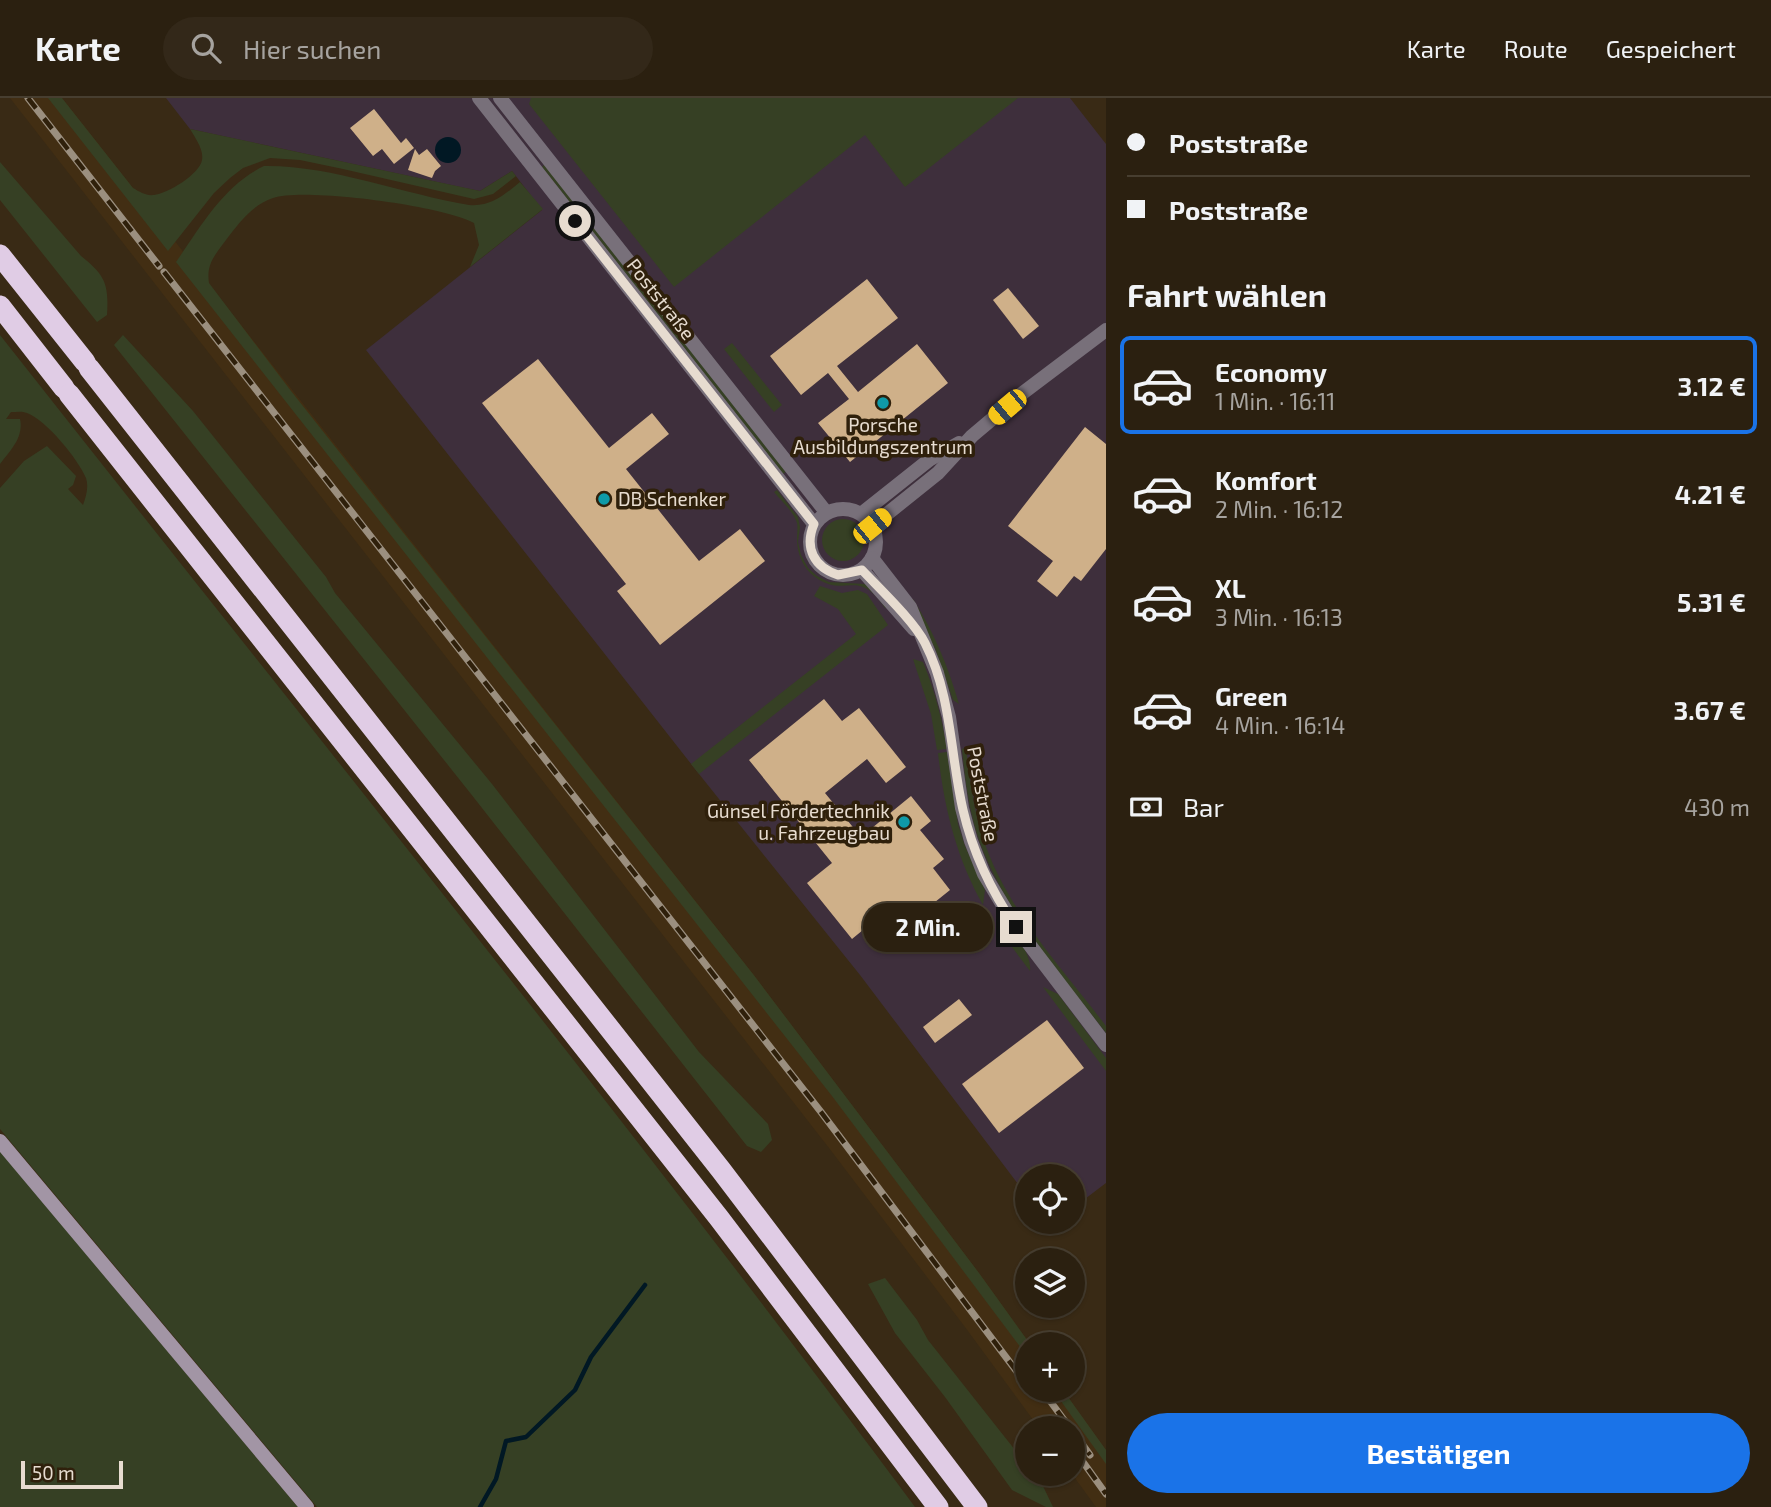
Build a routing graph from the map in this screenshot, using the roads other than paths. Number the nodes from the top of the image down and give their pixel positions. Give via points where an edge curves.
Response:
1 (479, 98) edge
2 (506, 100) edge
3 (492, 116) junction
4 (0, 255) edge
5 (0, 306) edge
6 (1106, 330) edge
7 (972, 436) junction
8 (826, 512) junction
9 (862, 514) junction
10 (814, 524) junction
11 (872, 526) junction
12 (872, 558) junction
13 (862, 570) junction
14 (923, 640) junction
15 (1106, 1045) edge
16 (0, 1141) edge
17 (307, 1507) edge
18 (938, 1507) edge
19 (977, 1507) edge

1 - 3 street, Poststraße
2 - 3 street
2 - 8 street, Poststraße
3 - 10 street, Poststraße
4 - 19 highway via 712,1159
5 - 18 highway via 693,1185
6 - 7 street
7 - 9 street via 929,460
7 - 11 street via 938,473
8 - 9 street via 844,508
8 - 10 street
9 - 11 street
10 - 13 street via 810,549 818,565 838,575
11 - 12 street via 876,537
12 - 13 street
12 - 14 street, Poststraße via 910,607
13 - 14 street, Poststraße
14 - 15 street, Poststraße via 947,705 962,807 984,874 1016,927
16 - 17 main road

